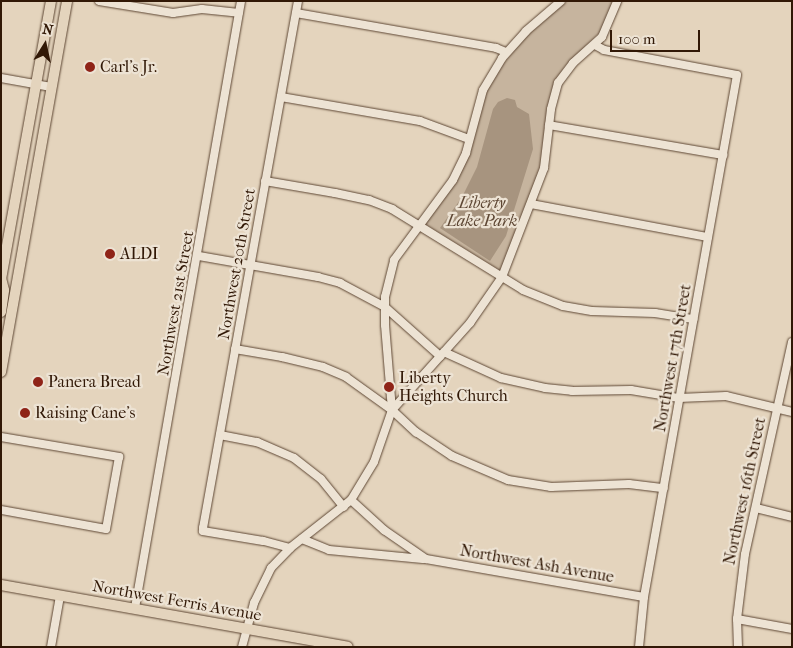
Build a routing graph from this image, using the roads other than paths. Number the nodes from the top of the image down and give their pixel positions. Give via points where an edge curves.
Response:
1 (51, 1) edge
2 (67, 1) edge
3 (99, 1) edge
4 (242, 1) edge
5 (298, 1) edge
6 (561, 1) edge
7 (617, 1) edge
8 (296, 12) junction
9 (239, 13) junction
10 (595, 45) junction
11 (506, 52) junction
12 (1, 78) edge
13 (37, 84) junction
14 (52, 87) junction
15 (281, 96) junction
16 (549, 125) junction
17 (469, 139) junction
18 (723, 155) junction
19 (265, 182) junction
20 (531, 204) junction
21 (419, 225) junction
22 (708, 237) junction
23 (199, 256) junction
24 (250, 264) junction
25 (502, 277) junction
26 (1, 279) edge
27 (385, 307) junction
28 (1, 312) edge
29 (694, 319) junction
30 (792, 342) edge
31 (235, 349) junction
32 (442, 354) junction
33 (2, 364) edge
34 (679, 398) junction
35 (777, 408) junction
36 (392, 410) junction
37 (792, 412) edge
38 (220, 435) junction
39 (1, 437) edge
40 (664, 488) junction
41 (351, 500) junction
42 (344, 506) junction
43 (756, 508) junction
44 (1, 510) edge
45 (792, 517) edge
46 (302, 539) junction
47 (290, 548) junction
48 (426, 559) junction
49 (1, 585) edge
50 (60, 596) junction
51 (644, 597) junction
52 (136, 608) junction
53 (736, 619) junction
54 (245, 629) junction
55 (792, 629) edge
56 (51, 647) edge
57 (242, 647) edge
58 (348, 647) edge
59 (639, 647) edge
60 (738, 647) edge

1 - 13 main road
2 - 14 main road
3 - 9 street via 173,13 202,8
4 - 9 street, Northwest 21st Street
5 - 8 street, Northwest 20th Street
6 - 11 street
7 - 10 street via 608,27
8 - 11 street
8 - 15 street, Northwest 20th Street
9 - 23 street, Northwest 21st Street
10 - 16 street via 573,63 558,83
10 - 18 street, Northwest 17th Street via 604,50 737,75
11 - 17 street via 483,90
12 - 13 street
13 - 14 street
13 - 26 main road
14 - 33 main road
15 - 17 street via 420,121
15 - 19 street, Northwest 20th Street
16 - 18 street
16 - 20 street via 547,155
17 - 21 street via 466,154 453,180
18 - 22 street, Northwest 17th Street
19 - 21 street via 369,200
19 - 24 street, Northwest 20th Street
20 - 22 street
20 - 25 street
21 - 25 street
21 - 27 street via 394,260 387,282
22 - 29 street, Northwest 17th Street
23 - 24 street
23 - 52 street, Northwest 21st Street
24 - 27 street via 340,283
24 - 31 street, Northwest 20th Street
25 - 29 street via 523,290 563,306 592,311 655,312
25 - 32 street via 483,306
26 - 28 main road via 4,290
27 - 32 street
27 - 36 street
29 - 34 street, Northwest 17th Street
30 - 35 street, Northwest 16th Street
31 - 36 street via 323,367 346,377
31 - 38 street, Northwest 20th Street
32 - 34 street via 501,378 544,388 631,390
32 - 36 street
34 - 35 street via 726,396
34 - 40 street, Northwest 17th Street
35 - 37 street
35 - 43 street, Northwest 16th Street
36 - 40 street via 416,432 452,456 508,480 551,487 630,484
36 - 41 street via 374,462
38 - 42 street via 257,442 294,458 321,480
38 - 47 street, Northwest 20th Street via 204,531
39 - 44 street via 119,457 106,529
40 - 51 street, Northwest 17th Street
41 - 42 street
41 - 48 street, Northwest Ash Avenue via 384,530
42 - 46 street
43 - 45 street
43 - 53 street, Northwest 16th Street via 745,554
46 - 47 street
46 - 48 street, Northwest Ash Avenue via 330,550
47 - 54 street via 264,578
48 - 51 street, Northwest Ash Avenue
49 - 50 main road, Northwest Ferris Avenue
50 - 52 main road, Northwest Ferris Avenue
50 - 56 street
51 - 59 street, Northwest 17th Street
52 - 54 main road, Northwest Ferris Avenue
53 - 55 street
53 - 60 street, Northwest 16th Street
54 - 57 street
54 - 58 main road, Northwest Ferris Avenue

